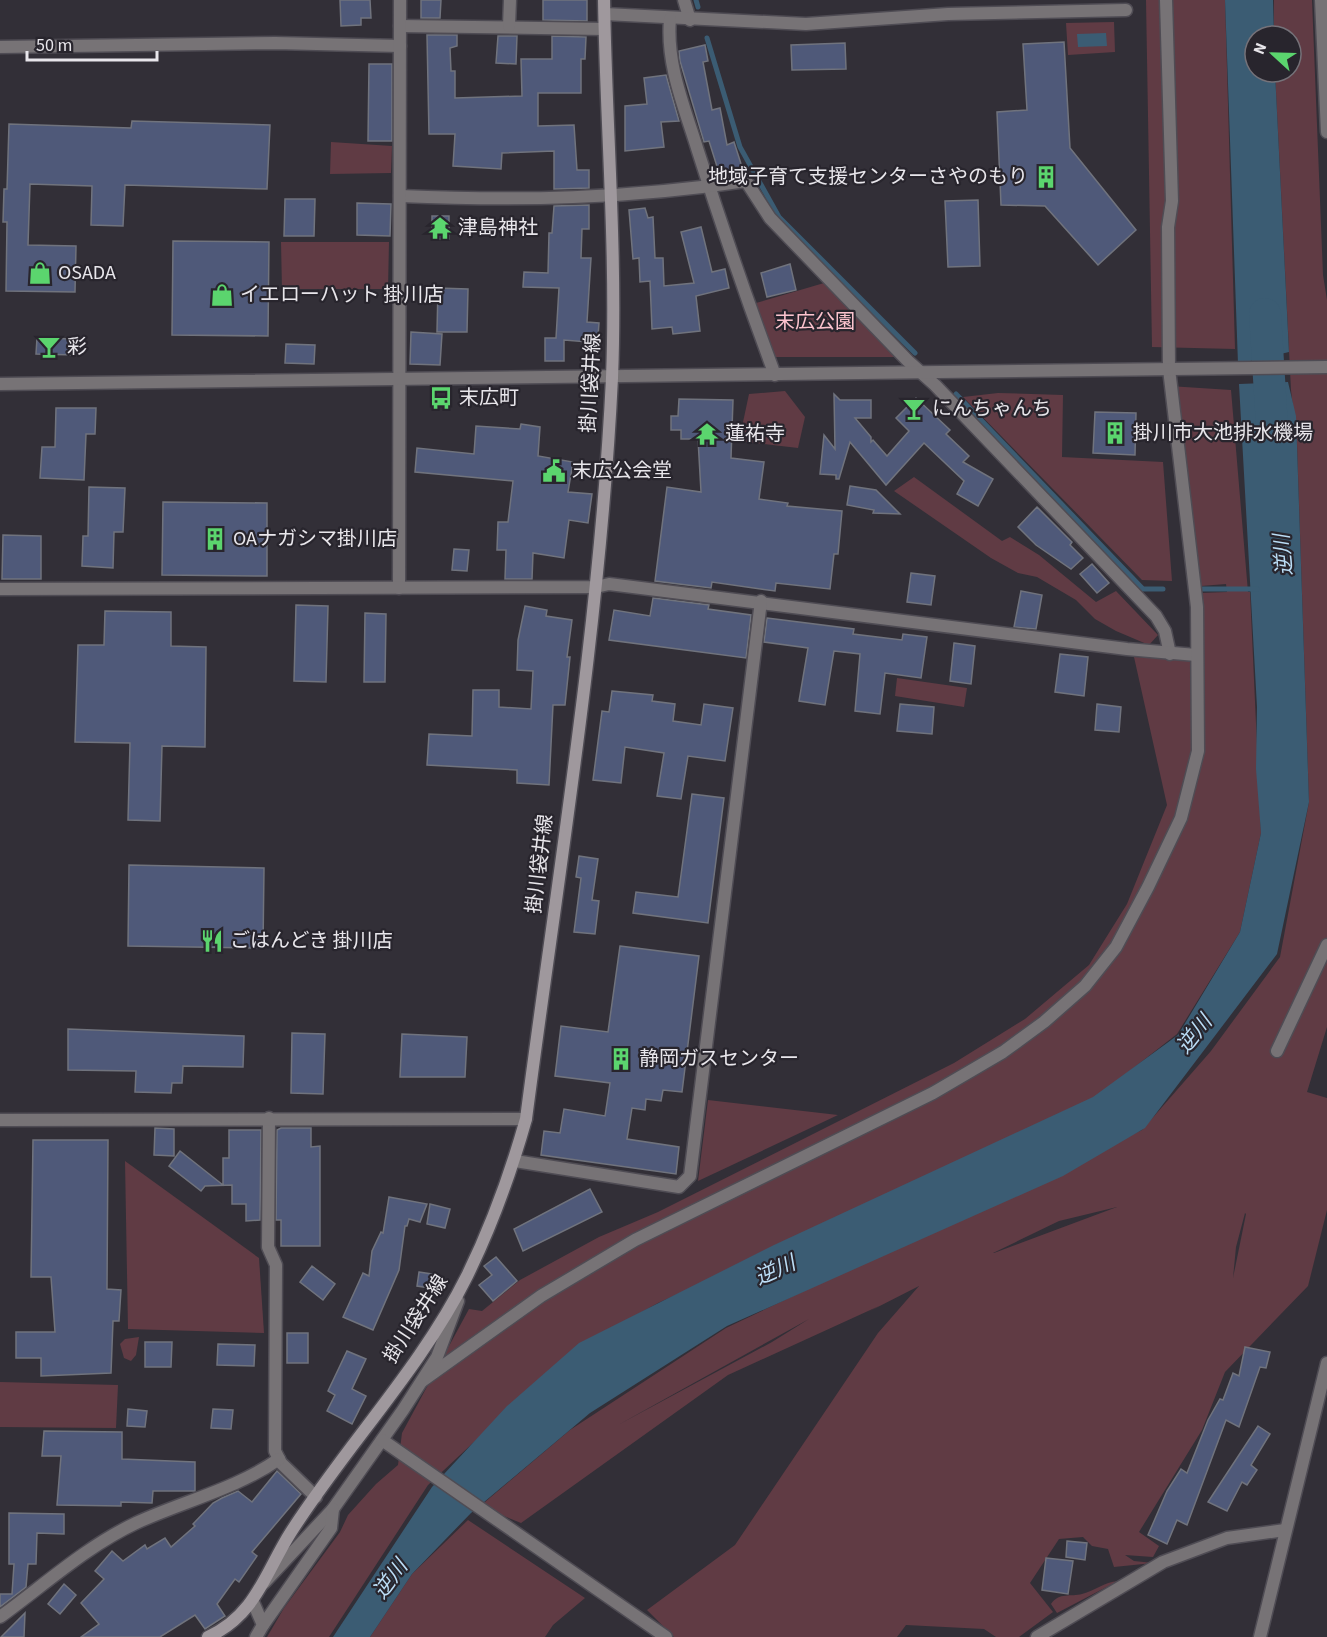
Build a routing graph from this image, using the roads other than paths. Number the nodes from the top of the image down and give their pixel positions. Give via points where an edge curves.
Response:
1 (400, 0) edge
2 (510, 0) edge
3 (604, 0) edge
4 (684, 0) edge
5 (1166, 0) edge
6 (1321, 0) edge
7 (1126, 10) dead end
8 (604, 14) junction
9 (670, 19) junction
10 (690, 20) junction
11 (400, 26) junction
12 (509, 26) junction
13 (604, 29) junction
14 (400, 46) junction
15 (0, 47) edge
16 (1327, 132) edge
17 (708, 187) junction
18 (400, 196) junction
19 (611, 196) junction
20 (1327, 367) edge
21 (1169, 369) junction
22 (921, 372) junction
23 (775, 375) junction
24 (612, 377) junction
25 (400, 379) junction
26 (0, 384) edge
27 (596, 587) junction
28 (399, 588) junction
29 (0, 589) edge
30 (760, 601) junction
31 (1170, 654) junction
32 (1196, 655) junction
33 (1327, 945) edge
34 (1277, 1051) dead end
35 (269, 1118) junction
36 (526, 1119) junction
37 (0, 1120) edge
38 (514, 1161) junction
39 (466, 1277) junction
40 (1327, 1363) edge
41 (422, 1381) junction
42 (382, 1440) junction
43 (279, 1459) junction
44 (316, 1497) junction
45 (333, 1509) junction
46 (1285, 1530) junction
47 (261, 1587) junction
48 (253, 1602) junction
49 (0, 1617) edge
50 (263, 1625) junction
51 (208, 1637) edge
52 (256, 1637) edge
53 (666, 1637) edge
54 (1037, 1637) edge
55 (1260, 1637) edge

1 - 11 street
2 - 12 street
3 - 8 main road, 掛川袋井線
4 - 10 street
5 - 21 street via 1172,201 1168,227
6 - 16 street
7 - 10 street via 948,14 806,24
8 - 9 street
8 - 13 main road, 掛川袋井線
9 - 10 street
9 - 17 street via 673,73
11 - 12 street
11 - 14 street
12 - 13 street
13 - 19 main road, 掛川袋井線
14 - 15 street
14 - 18 street
17 - 19 street
17 - 22 street via 746,181 770,218
17 - 23 street
18 - 19 street via 507,200
18 - 25 street
19 - 24 main road, 掛川袋井線
20 - 21 street
21 - 22 street
21 - 32 street via 1197,607
22 - 23 street
22 - 31 street via 1156,616 1165,631
23 - 24 street
24 - 25 street
24 - 27 main road, 掛川袋井線
25 - 26 street
25 - 28 street
27 - 28 street
27 - 30 street via 609,584
27 - 36 main road, 掛川袋井線
28 - 29 street
30 - 31 street
30 - 38 street via 690,1176 679,1187
31 - 32 street
32 - 41 street via 1198,751 1181,818 1116,947 1085,986 1003,1052 933,1093 635,1240 541,1296
33 - 34 street
35 - 36 street
35 - 37 street
35 - 43 street via 268,1247 276,1266 274,1451
36 - 38 main road, 掛川袋井線
38 - 39 main road, 掛川袋井線
39 - 41 street via 437,1358
39 - 44 main road, 掛川袋井線 via 411,1365
40 - 46 street
41 - 42 street
42 - 45 street
42 - 53 street
43 - 44 street
43 - 49 street via 257,1473 135,1524 97,1545
44 - 47 main road, 掛川袋井線 via 291,1532
45 - 47 street
45 - 50 street via 331,1528
46 - 54 street via 1227,1538 1163,1562
46 - 55 street
47 - 48 main road, 掛川袋井線
48 - 50 street
48 - 51 main road, 掛川袋井線 via 236,1620
50 - 52 street

